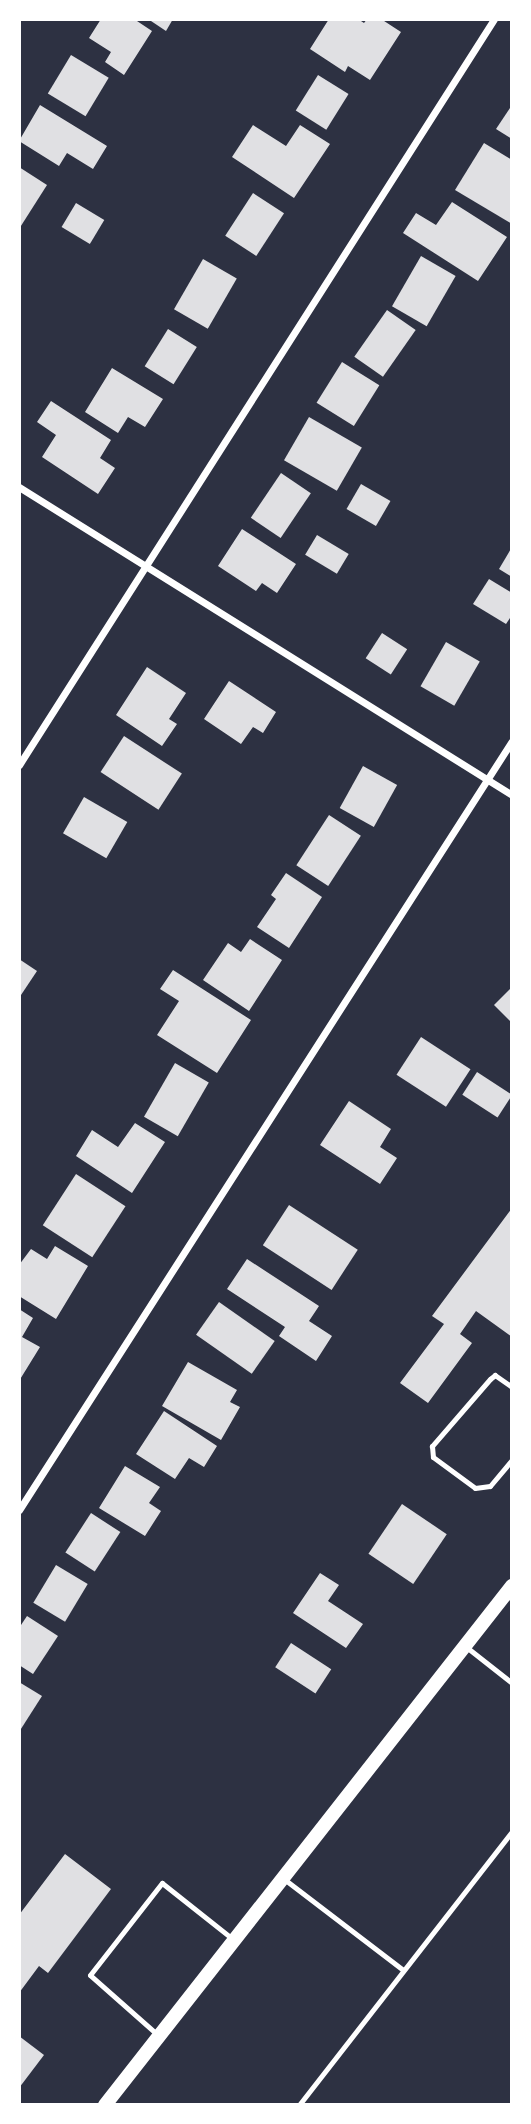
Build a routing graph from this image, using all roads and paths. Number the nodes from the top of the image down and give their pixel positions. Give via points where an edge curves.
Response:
1 (494, 19) edge
2 (19, 487) edge
3 (146, 567) junction
4 (512, 741) edge
5 (19, 765) edge
6 (487, 780) junction
7 (512, 795) edge
8 (512, 1387) edge
9 (512, 1460) edge
10 (19, 1510) edge
11 (512, 1586) edge
12 (465, 1646) junction
13 (512, 1683) edge
14 (512, 1831) edge
15 (283, 1878) junction
16 (234, 1940) junction
17 (404, 1970) junction
18 (159, 2036) junction
19 (104, 2105) edge
20 (299, 2105) edge

1 - 3 street
2 - 3 street
3 - 5 street
3 - 6 street
4 - 6 street
6 - 7 street
6 - 10 street
8 - 9 lane via 495,1375 490,1378 432,1446 433,1457 474,1488 490,1486
11 - 12 main road
12 - 13 lane
12 - 15 main road
14 - 17 lane
15 - 16 main road
15 - 17 lane
16 - 18 main road
16 - 18 lane via 162,1883 90,1975
17 - 20 lane
18 - 19 main road

